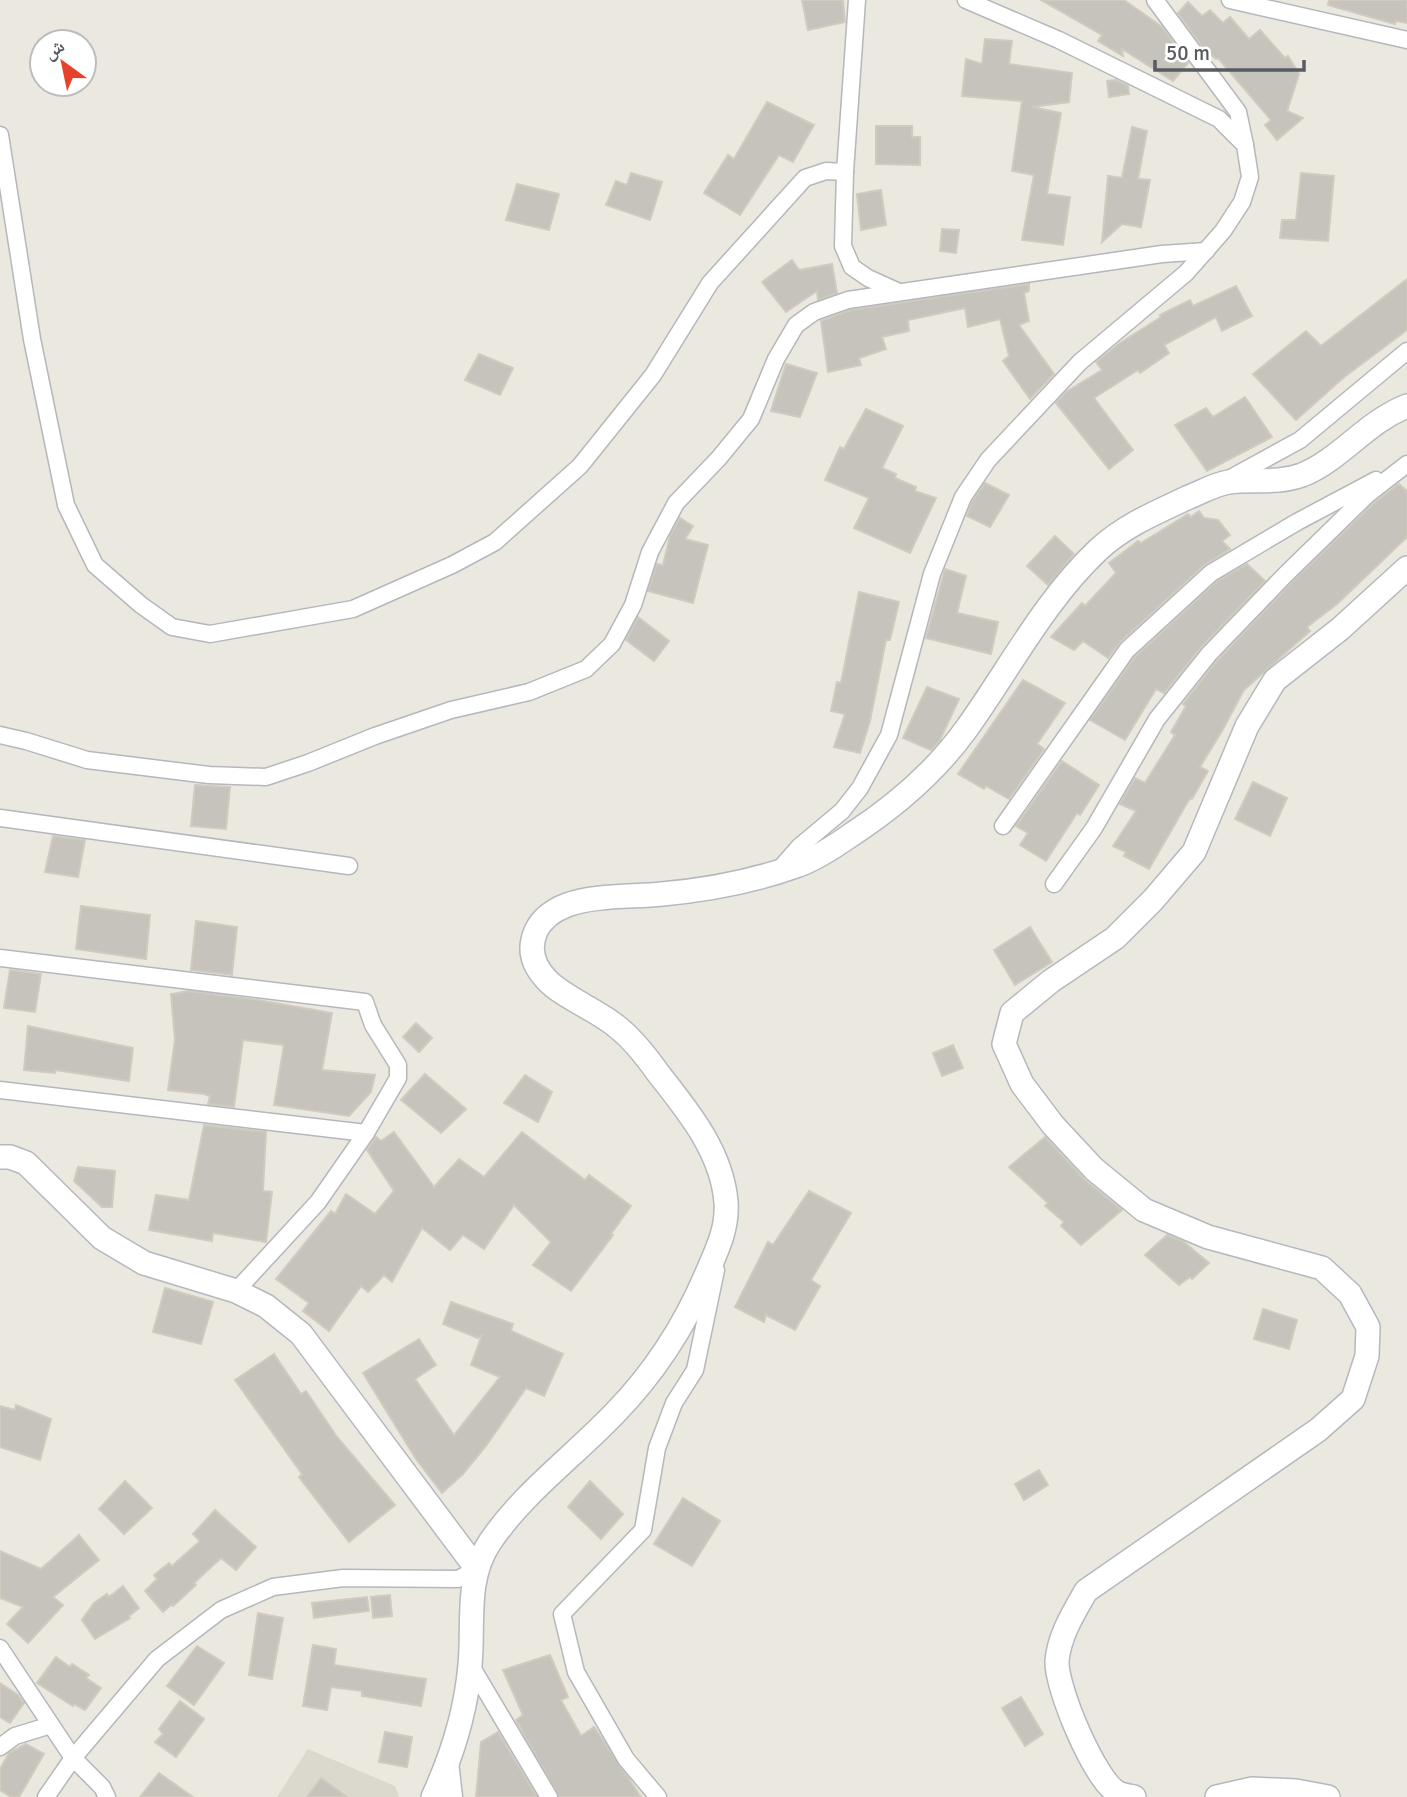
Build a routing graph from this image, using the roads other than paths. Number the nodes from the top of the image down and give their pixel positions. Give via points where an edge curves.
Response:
1 (857, 0) edge
2 (966, 0) edge
3 (1155, 0) edge
4 (1230, 0) edge
5 (1407, 40) edge
6 (0, 135) edge
7 (1245, 145) junction
8 (845, 172) junction
9 (1206, 251) junction
10 (898, 292) junction
11 (1407, 351) edge
12 (1407, 406) edge
13 (1404, 467) edge
14 (1222, 483) junction
15 (1407, 568) edge
16 (0, 735) edge
17 (0, 818) edge
18 (1003, 826) dead end
19 (349, 866) dead end
20 (776, 872) junction
21 (1054, 884) dead end
22 (0, 958) edge
23 (0, 1090) edge
24 (366, 1133) junction
25 (0, 1157) edge
26 (723, 1237) junction
27 (236, 1291) junction
28 (477, 1569) junction
29 (0, 1648) edge
30 (470, 1664) junction
31 (51, 1725) junction
32 (1, 1745) edge
33 (73, 1758) junction
34 (450, 1759) junction
35 (46, 1797) edge
36 (107, 1797) edge
37 (433, 1797) edge
38 (454, 1797) edge
39 (549, 1797) edge
40 (658, 1797) edge
41 (1134, 1797) edge
42 (1217, 1797) edge
43 (1328, 1797) edge

1 - 8 street
2 - 7 street via 1219,118
3 - 7 street via 1238,112
4 - 5 street
6 - 8 street via 32,339 66,505 95,565 172,626 210,634 353,608 495,542 580,466 653,375 710,283 805,178 826,171
7 - 9 street via 1250,177 1242,202
8 - 10 street via 843,246 852,267
9 - 10 street
9 - 20 street via 1080,362 988,460 962,497 932,574 889,735 842,811
10 - 16 street via 849,300 814,312 796,325 751,419 676,503 650,552 628,615 612,644 586,669 529,692 452,710 266,777 87,760
11 - 14 street via 1300,440
12 - 14 main road via 1376,421 1319,467 1298,476 1282,481
13 - 18 street via 1344,495 1211,572 1127,650
13 - 21 street via 1367,495 1209,654 1157,719 1094,828
14 - 20 main road via 1139,520 1113,537 1054,600 964,732 921,780 873,821 826,852
15 - 41 main road via 1275,680 1247,726 1194,852 1115,937 1012,1013 1004,1044 1022,1083 1053,1125 1094,1169 1144,1210 1208,1237 1322,1268 1350,1294 1368,1327 1367,1356 1353,1399 1318,1430 1086,1591 1069,1621 1057,1662 1066,1706 1100,1772 1116,1793
17 - 19 street
20 - 26 main road via 674,893 575,902 545,917 531,948 547,981 619,1027 692,1116 716,1159 726,1202
22 - 24 street via 365,1002 373,1025 398,1065 398,1078
23 - 24 street
24 - 27 street via 318,1202
25 - 27 main road via 26,1163 102,1238 144,1263
26 - 28 main road via 688,1317 642,1383 506,1521
26 - 40 street via 695,1370 674,1403 657,1448 643,1530 562,1614 576,1672 626,1759
27 - 28 main road via 266,1306 301,1334
28 - 30 main road
28 - 33 street via 458,1579 343,1578 273,1587 221,1610 157,1659
29 - 31 street
30 - 34 main road
30 - 39 street
31 - 32 street
31 - 33 street
33 - 35 street
33 - 36 street
34 - 37 main road
34 - 38 street
42 - 43 main road via 1252,1789

